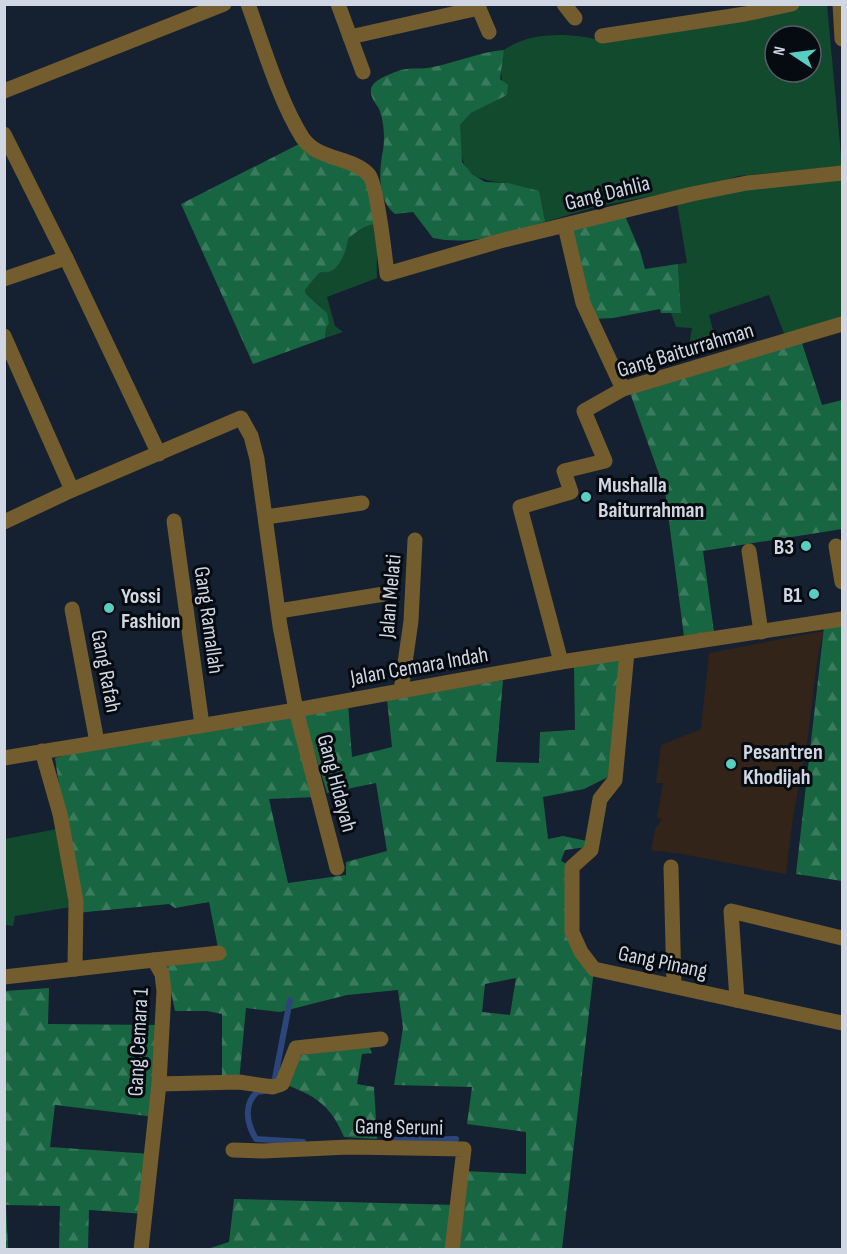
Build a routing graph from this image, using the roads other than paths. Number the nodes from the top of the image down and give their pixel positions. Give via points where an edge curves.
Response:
1 (224, 4) edge
2 (248, 4) edge
3 (338, 4) edge
4 (564, 4) edge
5 (792, 4) edge
6 (840, 4) edge
7 (478, 6) edge
8 (575, 18) dead end
9 (489, 32) dead end
10 (602, 36) dead end
11 (350, 37) junction
12 (843, 39) edge
13 (363, 72) dead end
14 (4, 91) edge
15 (4, 134) edge
16 (843, 173) edge
17 (565, 226) junction
18 (66, 258) junction
19 (4, 279) edge
20 (843, 324) edge
21 (4, 336) edge
22 (623, 389) junction
23 (159, 454) junction
24 (72, 490) junction
25 (362, 503) dead end
26 (266, 517) junction
27 (174, 521) dead end
28 (4, 522) edge
29 (416, 540) dead end
30 (836, 546) dead end
31 (748, 551) dead end
32 (843, 582) edge
33 (384, 594) dead end
34 (72, 609) dead end
35 (279, 611) junction
36 (843, 619) edge
37 (761, 632) junction
38 (627, 652) junction
39 (561, 662) junction
40 (401, 691) junction
41 (296, 710) junction
42 (202, 725) junction
43 (97, 742) junction
44 (42, 751) junction
45 (4, 758) edge
46 (671, 867) dead end
47 (337, 868) dead end
48 (843, 938) edge
49 (219, 953) dead end
50 (154, 960) junction
51 (75, 969) junction
52 (4, 976) edge
53 (674, 986) junction
54 (737, 1000) junction
55 (843, 1023) edge
56 (381, 1039) dead end
57 (159, 1084) junction
58 (233, 1150) dead end
59 (141, 1250) edge
60 (452, 1250) edge

1 - 14 street
2 - 17 street, Gang Dahlia via 302,136 313,148 360,168 372,179 387,274
3 - 11 street
4 - 8 street
5 - 10 street
6 - 12 street
7 - 9 street
7 - 11 street
11 - 13 street
15 - 18 street
16 - 17 street, Gang Dahlia via 747,183
17 - 22 street via 583,303
18 - 19 street
18 - 23 street
20 - 22 street, Gang Baiturrahman
21 - 24 street
22 - 39 street, Gang Baiturrahman via 584,411 605,461 564,471 571,492 520,507
23 - 24 street
23 - 26 street, Gang Hidayah via 241,418 251,436
24 - 28 street
25 - 26 street
26 - 35 street, Gang Hidayah
27 - 42 street, Gang Ramallah
29 - 40 street, Jalan Melati via 411,621
30 - 32 street
31 - 37 street
33 - 35 street
34 - 43 street, Gang Rafah
35 - 41 street, Gang Hidayah
36 - 37 street, Jalan Cemara Indah
37 - 38 street, Jalan Cemara Indah
38 - 39 street, Jalan Cemara Indah
38 - 53 street, Gang Pinang via 615,780 600,799 591,850 572,867 572,932 594,969
39 - 40 street, Jalan Cemara Indah
40 - 41 street, Jalan Cemara Indah
41 - 42 street, Jalan Cemara Indah
41 - 47 street, Gang Hidayah
42 - 43 street, Jalan Cemara Indah
43 - 44 street, Jalan Cemara Indah
44 - 45 street, Jalan Cemara Indah
44 - 51 street via 60,814 76,901
46 - 53 street
48 - 54 street via 731,911
49 - 50 street
50 - 51 street, Gang Cemara 1
50 - 57 street, Gang Cemara 1 via 162,974 164,991
51 - 52 street, Gang Cemara 1
53 - 54 street, Gang Pinang
54 - 55 street, Gang Pinang
56 - 57 street via 296,1048 282,1084
57 - 59 street, Gang Cemara 1
58 - 60 street, Gang Seruni via 464,1149

